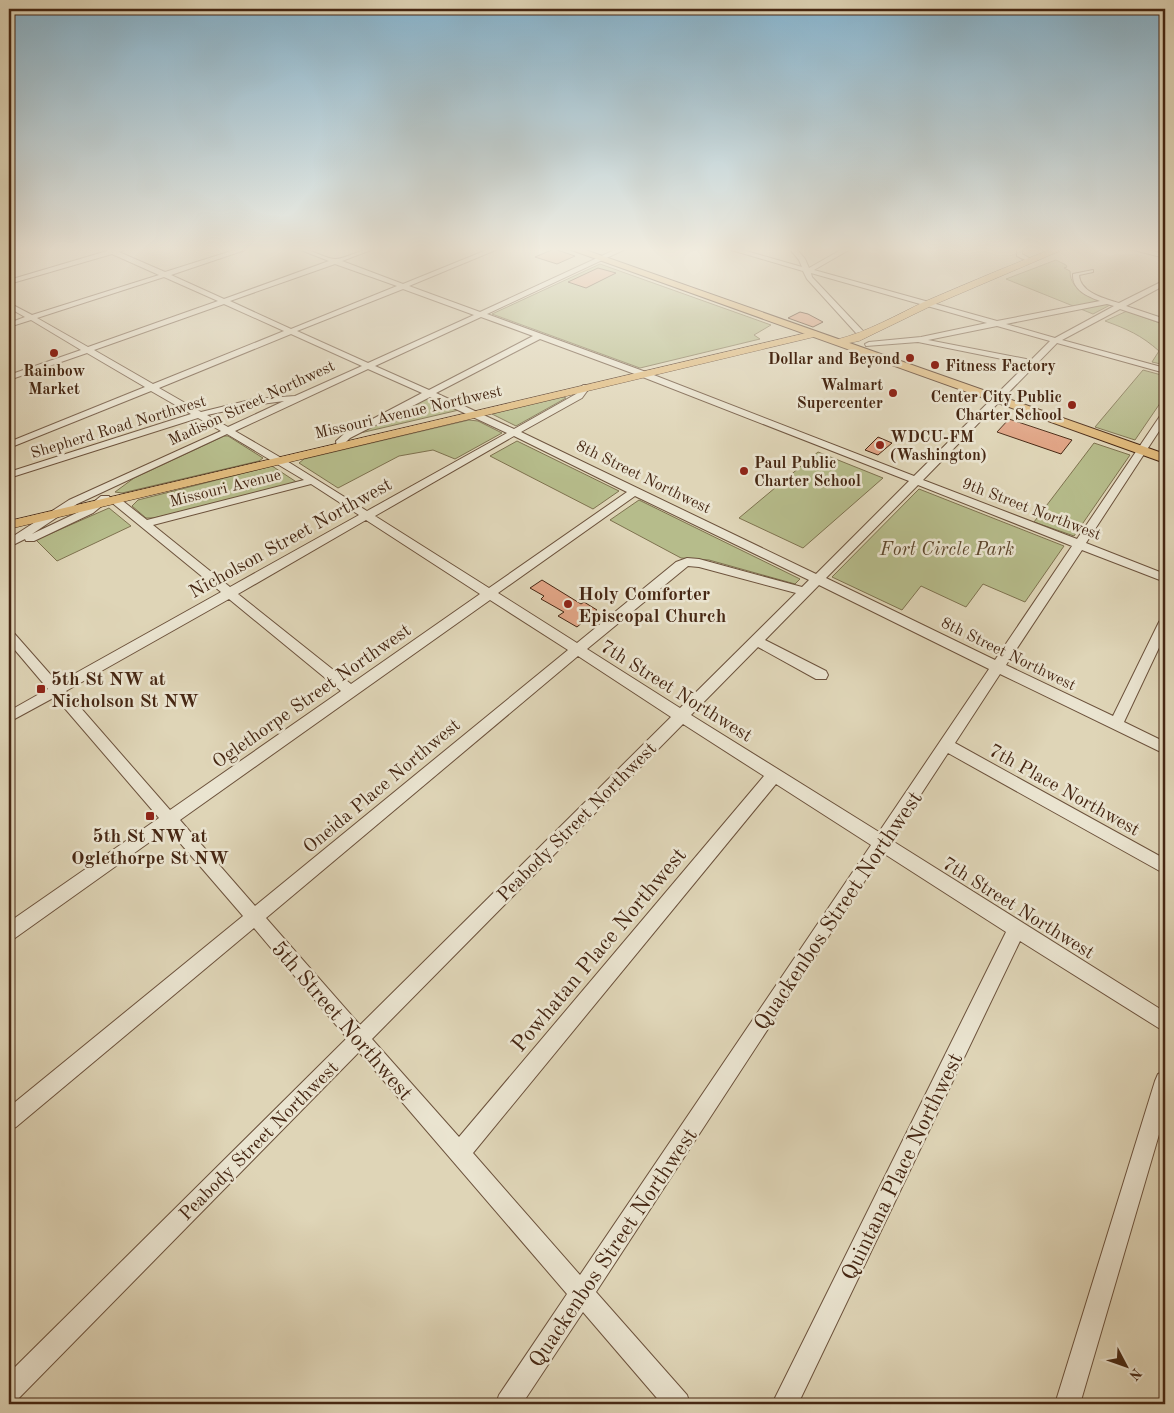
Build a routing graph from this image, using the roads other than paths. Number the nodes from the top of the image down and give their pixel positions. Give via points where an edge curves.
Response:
1 (22, 313) edge
2 (47, 313) edge
3 (193, 313) edge
4 (248, 313) edge
5 (337, 313) edge
6 (477, 313) edge
7 (756, 313) edge
8 (842, 313) edge
9 (909, 313) edge
10 (959, 313) edge
11 (1051, 313) edge
12 (1107, 313) edge
13 (1142, 313) edge
14 (480, 314) junction
15 (31, 318) junction
16 (1165, 322) edge
17 (997, 324) junction
18 (9, 325) edge
19 (877, 328) junction
20 (859, 331) junction
21 (291, 332) junction
22 (815, 334) junction
23 (540, 336) junction
24 (914, 340) junction
25 (1056, 340) junction
26 (839, 342) junction
27 (869, 344) dead end
28 (87, 350) junction
29 (1033, 364) junction
30 (368, 366) junction
31 (1165, 371) edge
32 (643, 374) junction
33 (9, 378) edge
34 (586, 387) junction
35 (152, 388) junction
36 (429, 393) junction
37 (296, 399) junction
38 (997, 399) junction
39 (474, 414) junction
40 (200, 415) junction
41 (1165, 415) edge
42 (228, 431) junction
43 (515, 433) junction
44 (9, 446) edge
45 (340, 446) junction
46 (1142, 451) junction
47 (1165, 459) edge
48 (278, 460) junction
49 (134, 474) junction
50 (9, 475) edge
51 (916, 481) junction
52 (312, 482) junction
53 (635, 491) junction
54 (115, 500) junction
55 (100, 503) junction
56 (53, 514) junction
57 (366, 516) junction
58 (145, 524) junction
59 (9, 525) edge
60 (9, 544) edge
61 (1079, 544) junction
62 (9, 548) edge
63 (1165, 578) edge
64 (818, 579) junction
65 (805, 592) junction
66 (229, 593) junction
67 (489, 594) junction
68 (1165, 622) edge
69 (9, 635) edge
70 (757, 640) junction
71 (578, 650) junction
72 (998, 667) junction
73 (821, 675) dead end
74 (56, 690) junction
75 (350, 692) junction
76 (681, 716) junction
77 (9, 717) edge
78 (1116, 724) junction
79 (946, 745) junction
80 (1165, 748) edge
81 (774, 775) junction
82 (169, 819) junction
83 (881, 842) junction
84 (1165, 867) edge
85 (254, 917) junction
86 (1017, 929) junction
87 (9, 932) edge
88 (1165, 1023) edge
89 (360, 1039) junction
90 (1165, 1081) edge
91 (9, 1120) edge
92 (460, 1153) junction
93 (582, 1294) junction
94 (9, 1390) edge
95 (508, 1404) edge
96 (678, 1404) edge
97 (785, 1404) edge
98 (1067, 1404) edge

1 - 15 street, 7th Street Northwest
2 - 15 street
3 - 28 street
4 - 21 street, 8th Street Northwest
5 - 21 street
6 - 14 street, 9th Street Northwest
7 - 22 highway
8 - 20 street
9 - 19 main road
10 - 17 street
11 - 17 street
12 - 25 street, Peabody Street Northwest
13 - 16 street
14 - 23 street, 9th Street Northwest
14 - 30 street, Madison Street Northwest
15 - 18 street
15 - 28 street, 7th Street Northwest
17 - 24 street
17 - 25 street
19 - 20 main road
19 - 24 street
19 - 26 main road via 855,339
20 - 26 main road
21 - 30 street, 8th Street Northwest
21 - 35 street
22 - 26 highway
22 - 32 main road, Missouri Avenue Northwest
23 - 32 street, 9th Street Northwest
23 - 36 street
24 - 27 street
24 - 29 street
25 - 29 street, Peabody Street Northwest
25 - 31 street
26 - 38 highway
28 - 33 street
28 - 35 street, 7th Street Northwest
29 - 38 street, Peabody Street Northwest
30 - 36 street, 8th Street Northwest
30 - 37 street, Madison Street Northwest
32 - 34 main road, Missouri Avenue Northwest
32 - 51 street, 9th Street Northwest
34 - 39 main road, Missouri Avenue Northwest
34 - 43 street, Nicholson Street Northwest via 579,396
35 - 40 street, 7th Street Northwest
35 - 44 street
36 - 39 street, 8th Street Northwest
36 - 45 street via 347,436
37 - 40 street, Shepherd Road Northwest via 268,400
37 - 42 street, Madison Street Northwest
38 - 46 highway
38 - 51 street, Peabody Street Northwest
39 - 43 street, 8th Street Northwest
39 - 45 main road, Missouri Avenue Northwest
40 - 42 street, 7th Street Northwest
40 - 50 street, Shepherd Road Northwest
41 - 46 street, Quackenbos Street Northwest
42 - 48 street, 7th Street Northwest
42 - 49 street, Madison Street Northwest
43 - 53 street, 8th Street Northwest
43 - 57 street, Nicholson Street Northwest
45 - 48 main road, Missouri Avenue Northwest
46 - 47 highway
46 - 61 street, Quackenbos Street Northwest
48 - 52 street, 7th Street Northwest
48 - 54 main road, Missouri Avenue Northwest
49 - 55 street, Madison Street Northwest via 116,486
49 - 56 street, Madison Street Northwest
51 - 61 street, 9th Street Northwest
51 - 64 street, Peabody Street Northwest
52 - 57 street, 7th Street Northwest
52 - 58 street, Missouri Avenue
53 - 64 street, 8th Street Northwest
53 - 67 street, Oglethorpe Street Northwest
54 - 55 main road, Missouri Avenue Northwest
54 - 58 street
55 - 56 main road, Missouri Avenue Northwest
55 - 62 street, Madison Street Northwest
56 - 59 main road, Missouri Avenue Northwest
56 - 60 street, Madison Street Northwest
57 - 66 street, Nicholson Street Northwest
57 - 67 street, 7th Street Northwest
58 - 66 street
61 - 63 street, 9th Street Northwest
61 - 72 street, Quackenbos Street Northwest
64 - 65 street, Peabody Street Northwest
64 - 72 street, 8th Street Northwest
65 - 70 street, Peabody Street Northwest
65 - 71 street, Oneida Place Northwest via 700,562 687,562
66 - 74 street, Nicholson Street Northwest
66 - 75 street
67 - 71 street, 7th Street Northwest
67 - 75 street, Oglethorpe Street Northwest
68 - 78 street
69 - 74 street, 5th Street Northwest
70 - 73 street
70 - 76 street, Peabody Street Northwest
71 - 76 street, 7th Street Northwest
71 - 85 street, Oneida Place Northwest
72 - 78 street, 8th Street Northwest
72 - 79 street, Quackenbos Street Northwest
74 - 77 street, Nicholson Street Northwest
74 - 82 street, 5th Street Northwest
75 - 82 street, Oglethorpe Street Northwest
76 - 81 street, 7th Street Northwest
76 - 89 street, Peabody Street Northwest
78 - 80 street, 8th Street Northwest
79 - 83 street, Quackenbos Street Northwest
79 - 84 street, 7th Place Northwest
81 - 83 street, 7th Street Northwest
81 - 92 street, Powhatan Place Northwest
82 - 85 street, 5th Street Northwest
82 - 87 street, Oglethorpe Street Northwest
83 - 86 street, 7th Street Northwest
83 - 93 street, Quackenbos Street Northwest
85 - 89 street, 5th Street Northwest
85 - 91 street, Oneida Place Northwest
86 - 88 street, 7th Street Northwest
86 - 97 street, Quintana Place Northwest
89 - 92 street, 5th Street Northwest
89 - 94 street, Peabody Street Northwest
90 - 98 street
92 - 93 street, 5th Street Northwest
93 - 95 street, Quackenbos Street Northwest
93 - 96 street, 5th Street Northwest

